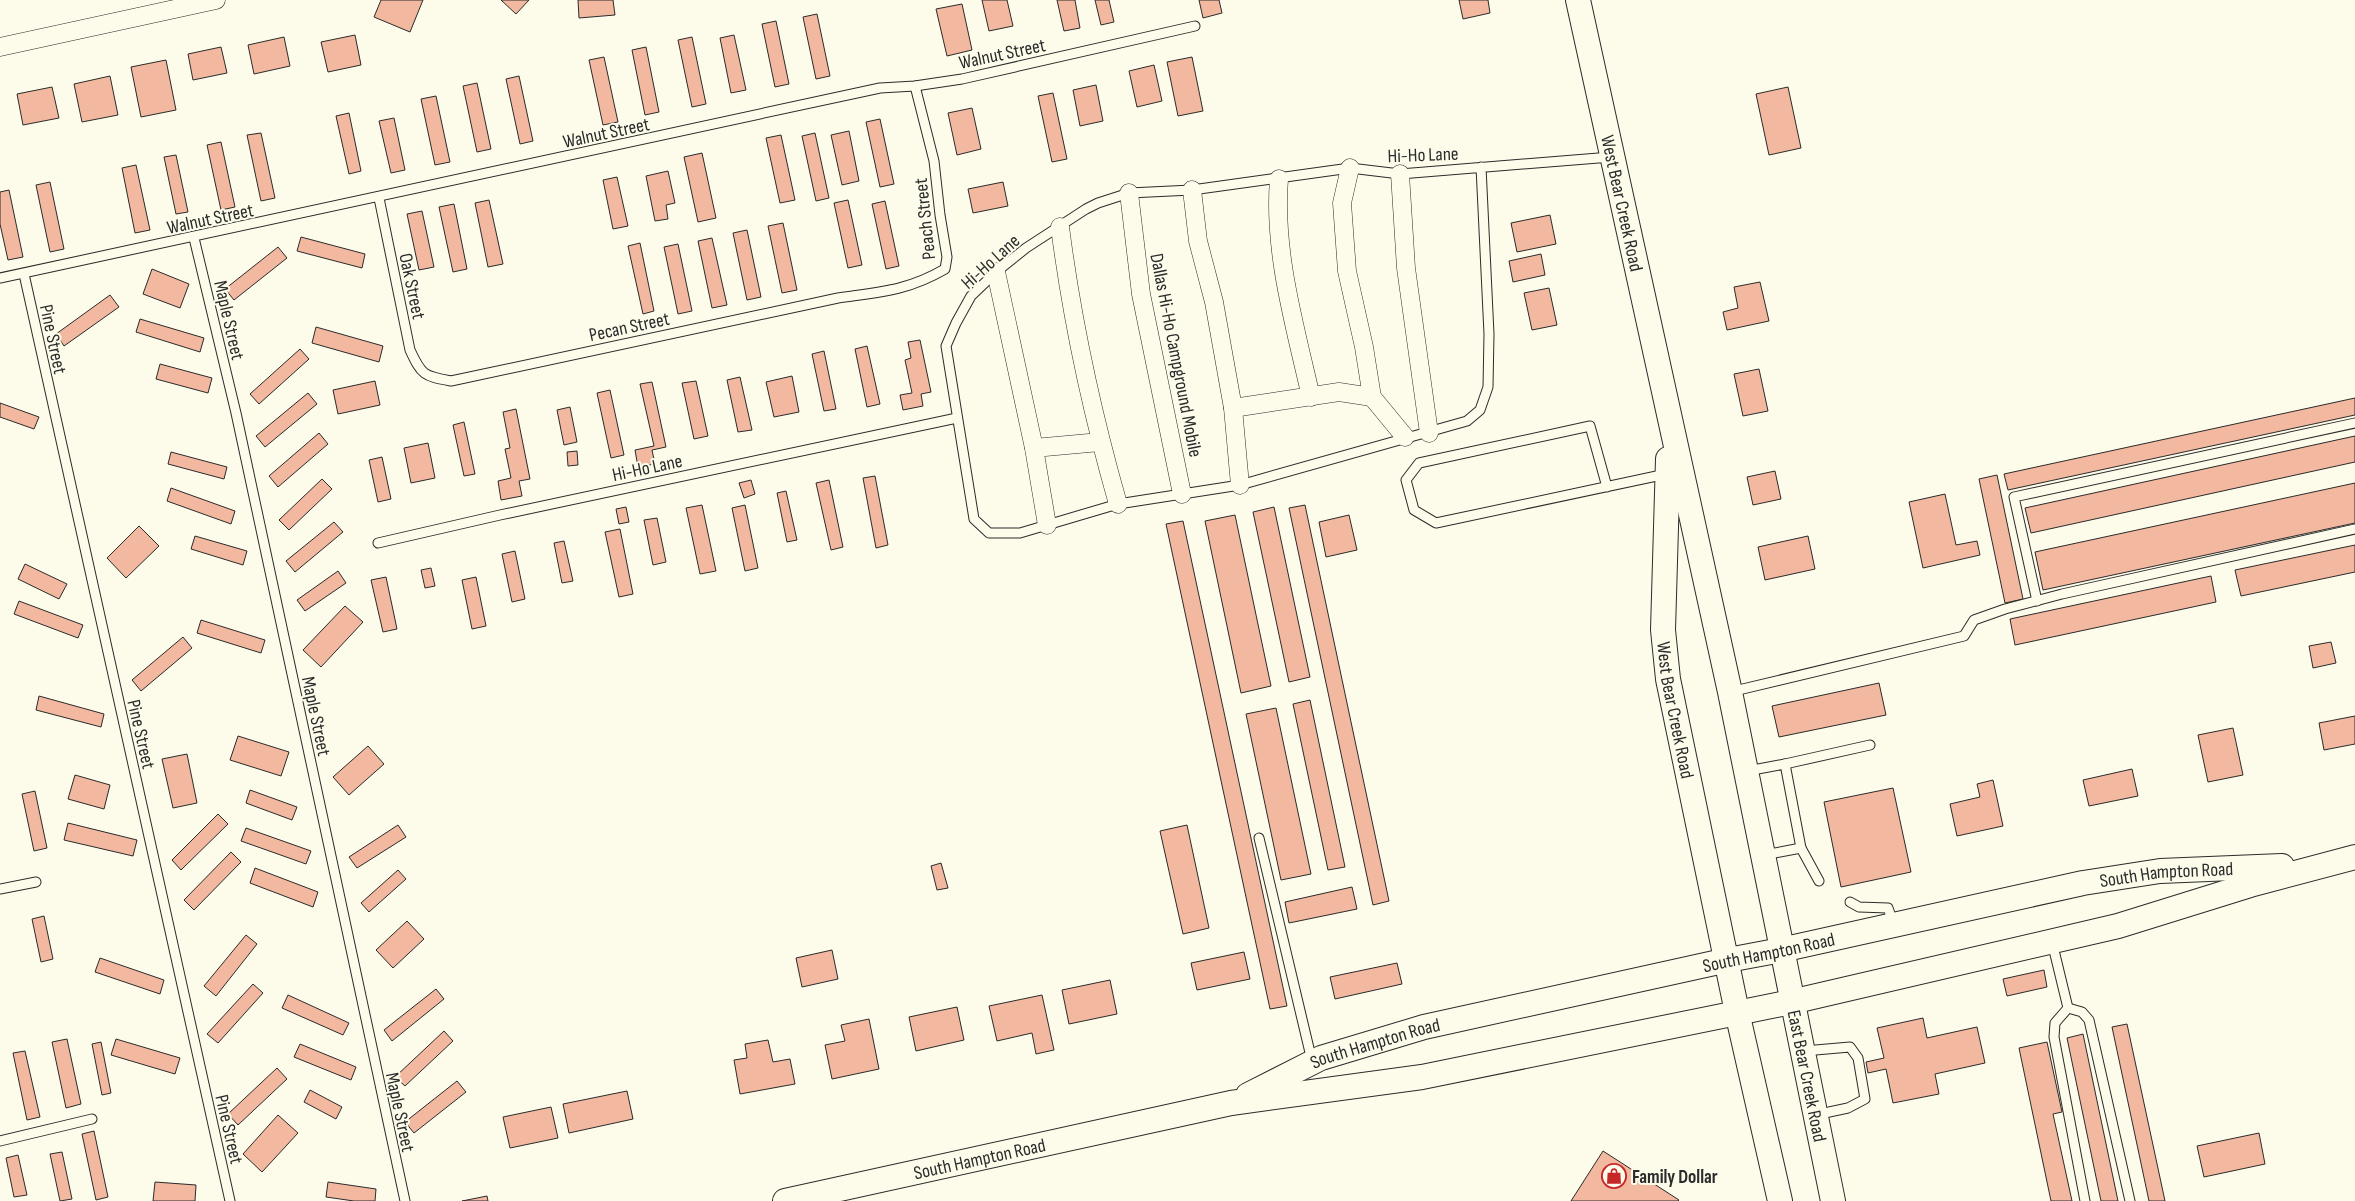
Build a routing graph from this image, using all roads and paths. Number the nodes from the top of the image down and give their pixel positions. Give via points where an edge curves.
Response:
1 (216, 0) edge
2 (1578, 0) edge
3 (1195, 26) dead end
4 (0, 47) edge
5 (916, 86) junction
6 (1611, 156) junction
7 (1481, 167) junction
8 (1350, 168) junction
9 (1400, 174) junction
10 (1279, 179) junction
11 (1192, 190) junction
12 (1129, 193) junction
13 (378, 198) junction
14 (1060, 226) junction
15 (194, 238) junction
16 (996, 272) junction
17 (24, 274) junction
18 (0, 278) edge
19 (838, 298) joint
20 (427, 377) joint
21 (1310, 397) junction
22 (1372, 397) junction
23 (1666, 405) junction
24 (1233, 408) junction
25 (957, 418) junction
26 (2355, 423) edge
27 (1429, 433) junction
28 (1405, 437) junction
29 (1100, 442) junction
30 (1034, 448) junction
31 (1668, 474) junction
32 (1240, 485) junction
33 (1607, 487) junction
34 (1182, 494) junction
35 (1118, 504) junction
36 (1047, 524) junction
37 (2355, 529) edge
38 (378, 542) dead end
39 (2037, 601) junction
40 (1730, 692) junction
41 (1870, 745) dead end
42 (1785, 764) junction
43 (1746, 772) junction
44 (1259, 838) dead end
45 (1801, 848) junction
46 (1763, 856) junction
47 (2355, 857) edge
48 (2322, 865) junction
49 (1819, 881) dead end
50 (36, 882) dead end
51 (0, 890) edge
52 (1850, 902) dead end
53 (1895, 925) junction
54 (2052, 942) junction
55 (1781, 950) junction
56 (1728, 960) junction
57 (1792, 1002) junction
58 (2068, 1008) junction
59 (1737, 1012) junction
60 (1802, 1051) junction
61 (1312, 1063) junction
62 (1231, 1103) junction
63 (1815, 1115) junction
64 (92, 1119) dead end
65 (0, 1141) edge
66 (230, 1201) edge
67 (404, 1201) edge
68 (785, 1201) edge
69 (1780, 1201) edge
70 (1833, 1201) edge
71 (2085, 1201) edge
72 (2130, 1201) edge

1 - 4 street
2 - 6 main road, West Bear Creek Road
3 - 5 lane, Walnut Street via 962,79
5 - 13 lane, Walnut Street via 880,88
5 - 19 lane, Peach Street via 934,161 947,257 945,269 903,289
6 - 7 lane, Hi-Ho Lane
6 - 23 main road, West Bear Creek Road
7 - 9 lane, Hi-Ho Lane
7 - 27 lane via 1489,334 1488,387 1480,410 1467,421
8 - 9 lane, Hi-Ho Lane
8 - 10 lane, Hi-Ho Lane
8 - 22 street via 1342,203 1347,271
9 - 27 street via 1406,268
10 - 11 lane, Hi-Ho Lane
10 - 21 street via 1276,210 1282,265
11 - 12 lane, Hi-Ho Lane
11 - 24 street via 1198,241 1214,302
12 - 14 lane, Hi-Ho Lane via 1098,202
12 - 34 street, Dallas Hi-Ho Campground Mobile via 1141,294
13 - 15 lane, Walnut Street
13 - 20 lane, Oak Street via 410,350
14 - 16 lane, Hi-Ho Lane
14 - 29 street via 1069,295
15 - 17 lane, Walnut Street
15 - 67 lane, Maple Street via 236,413
16 - 25 lane, Hi-Ho Lane via 971,296 946,346
16 - 30 street
17 - 18 lane, Walnut Street
17 - 66 lane, Pine Street
19 - 20 lane, Pecan Street via 452,381
21 - 22 street via 1339,392
21 - 24 street
22 - 28 street
23 - 31 main road, West Bear Creek Road
23 - 40 main road, West Bear Creek Road
24 - 32 street
25 - 36 lane via 974,519 989,533 1020,533
25 - 38 lane, Hi-Ho Lane
26 - 39 lane via 2014,497
27 - 28 lane
28 - 32 lane via 1356,454
29 - 30 street
29 - 35 street
30 - 36 street
31 - 33 lane
31 - 56 main road, West Bear Creek Road via 1663,630 1668,679
32 - 34 lane
33 - 33 lane via 1436,523 1414,510 1406,480 1419,463 1590,426
34 - 35 lane
35 - 36 lane
37 - 39 lane
39 - 40 lane via 1974,620 1964,636
40 - 43 main road, West Bear Creek Road
41 - 42 lane
42 - 43 lane
42 - 45 lane
43 - 46 main road, West Bear Creek Road
44 - 61 lane
45 - 46 lane
45 - 49 lane
46 - 55 main road, West Bear Creek Road
47 - 48 main road, South Hampton Road
48 - 53 main road, South Hampton Road via 2160,871 2083,883
48 - 54 main road, South Hampton Road via 2118,926
50 - 51 lane
52 - 53 lane via 1859,908 1888,908
53 - 55 main road, South Hampton Road
54 - 57 main road, South Hampton Road
54 - 58 lane
55 - 56 main road, South Hampton Road
55 - 57 main road, East Bear Creek Road
56 - 59 main road, West Bear Creek Road
56 - 61 main road, South Hampton Road via 1424,1027
57 - 59 main road, South Hampton Road
57 - 60 main road, East Bear Creek Road
58 - 71 lane via 2055,1023 2054,1037
58 - 72 lane via 2082,1012 2089,1020
59 - 62 main road, South Hampton Road via 1422,1077
59 - 69 main road
60 - 63 main road, East Bear Creek Road
60 - 63 lane via 1850,1047 1858,1058 1865,1099 1848,1108
61 - 62 main road, South Hampton Road
62 - 68 main road, South Hampton Road
63 - 70 main road, East Bear Creek Road
64 - 65 lane

